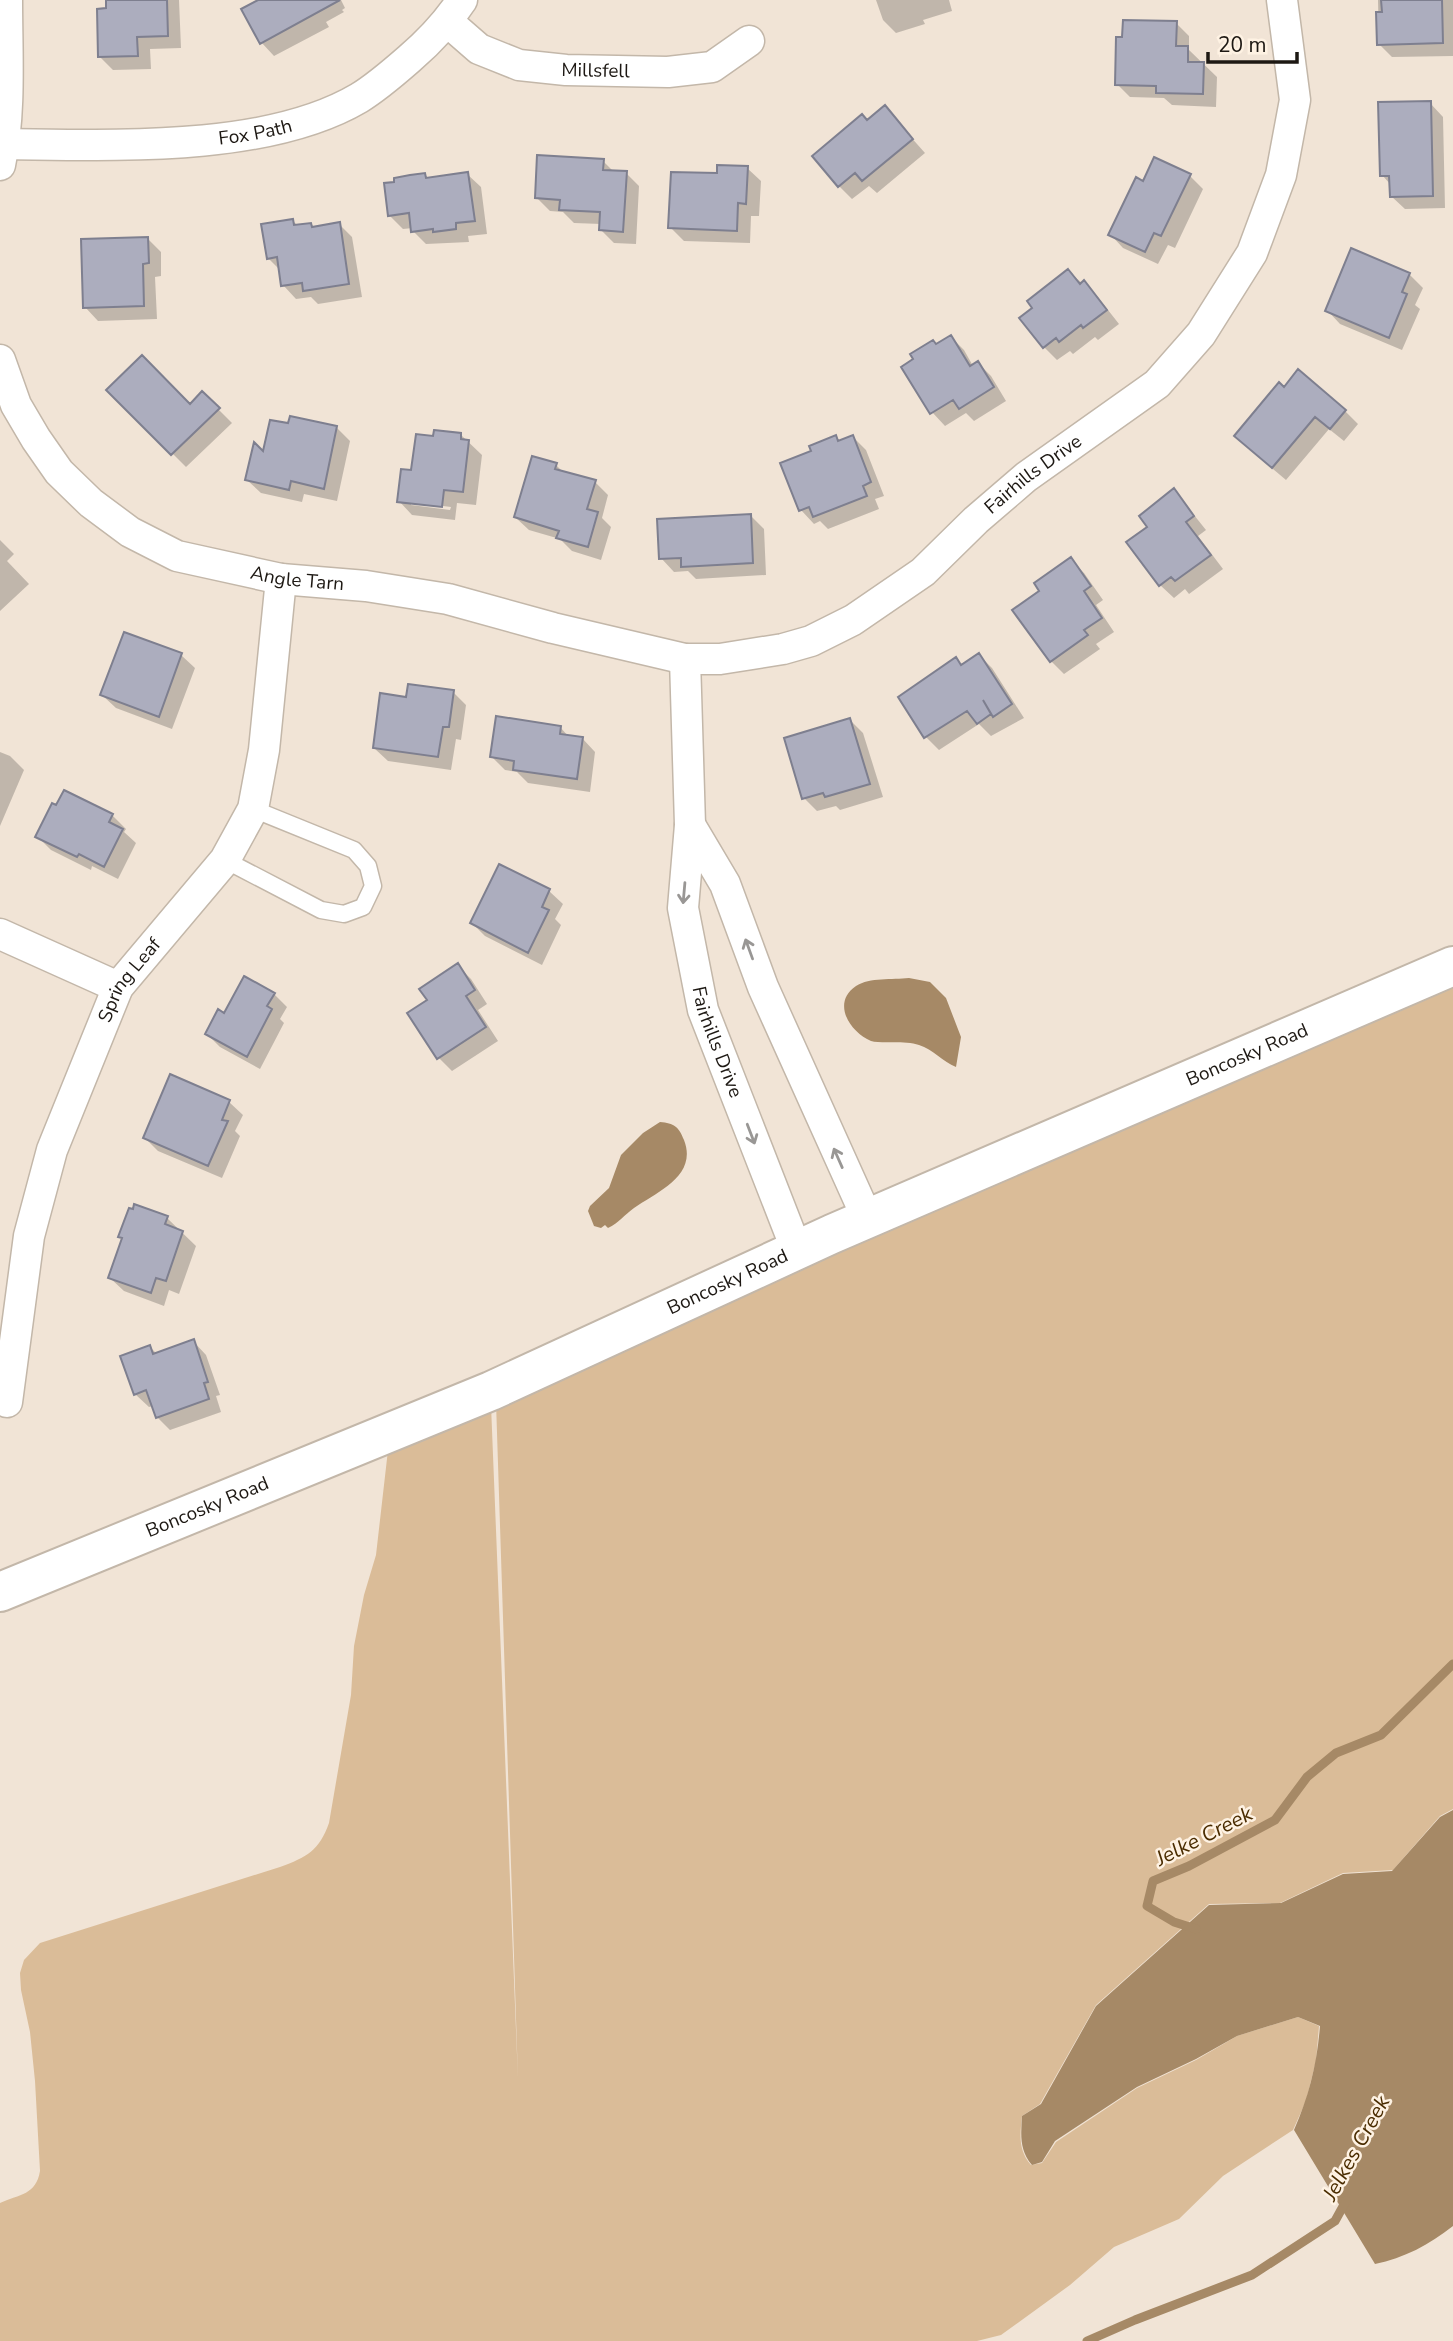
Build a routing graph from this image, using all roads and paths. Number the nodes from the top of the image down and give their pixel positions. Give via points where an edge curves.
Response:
1 (7, 0) edge
2 (1282, 0) edge
3 (455, 11) edge
4 (749, 41) dead end
5 (2, 154) edge
6 (0, 360) edge
7 (281, 579) junction
8 (685, 659) junction
9 (253, 809) junction
10 (690, 825) junction
11 (225, 860) junction
12 (0, 934) edge
13 (1453, 966) edge
14 (118, 987) junction
15 (868, 1220) junction
16 (797, 1251) junction
17 (7, 1402) dead end
18 (0, 1592) edge

1 - 5 street
2 - 8 street, Fairhills Drive via 1295,100 1281,175 1252,253 1201,334 1157,384 1026,477 923,572 853,620 783,649 720,659
3 - 4 street, Millsfell via 479,50 519,65 566,70 668,72 712,67
3 - 5 street, Fox Path via 419,50 377,85 358,99 309,120 255,133
6 - 7 street, Angle Tarn via 16,405 36,439 58,471 91,503 131,532 177,556
7 - 8 street, Angle Tarn via 448,599
7 - 9 street, Spring Leaf via 264,750
8 - 10 street, Fairhills Drive
9 - 11 street, Spring Leaf
9 - 11 lane via 354,850 368,866 373,886 363,907 344,914 321,910
15 -> 10 street, Fairhills Drive via 763,987 725,884
10 -> 16 street, Fairhills Drive via 683,908 703,1010
11 - 14 street, Spring Leaf
12 - 14 street
13 - 15 street, Boncosky Road
14 - 17 street, Spring Leaf via 52,1150 31,1227
15 - 16 street, Boncosky Road
16 - 18 street, Boncosky Road via 491,1391

